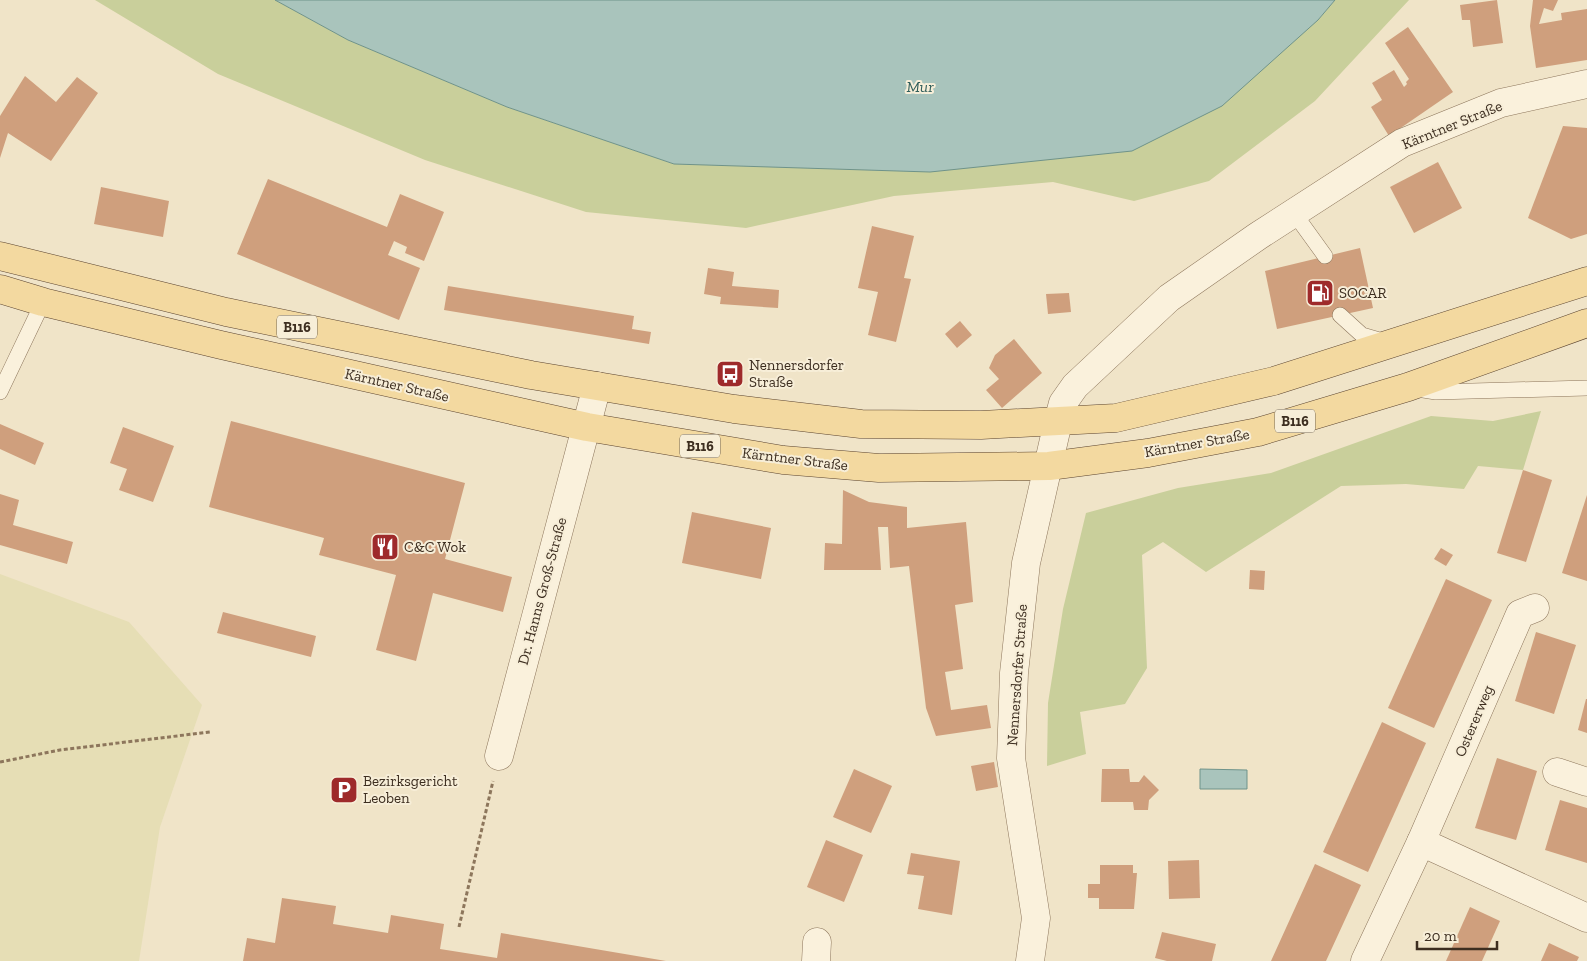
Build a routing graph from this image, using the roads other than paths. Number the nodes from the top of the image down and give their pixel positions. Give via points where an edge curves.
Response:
1 (1587, 84) edge
2 (1294, 213) junction
3 (0, 256) edge
4 (1325, 256) dead end
5 (1587, 281) edge
6 (0, 289) edge
7 (43, 302) junction
8 (1340, 315) dead end
9 (1587, 323) edge
10 (1392, 344) junction
11 (597, 386) junction
12 (1408, 387) junction
13 (1587, 388) edge
14 (0, 392) edge
15 (1058, 422) junction
16 (588, 427) junction
17 (1049, 466) junction
18 (1535, 608) dead end
19 (499, 756) road end
20 (1557, 772) dead end
21 (1587, 782) edge
22 (1421, 842) junction
23 (1587, 918) edge
24 (1030, 961) edge
25 (1364, 961) edge

1 - 2 street, Kärntner Straße via 1501,103 1402,143
2 - 4 lane
2 - 15 street, Kärntner Straße via 1169,298 1074,386
3 - 11 main road, B116 via 226,312
5 - 10 main road, B116
6 - 7 main road, Kärntner Straße / B116
7 - 14 lane
7 - 16 main road, Kärntner Straße / B116
8 - 10 lane via 1362,335
9 - 12 main road, Kärntner Straße / B116
10 - 15 main road, B116 via 1274,381 1116,418
11 - 15 main road, B116 via 734,410 861,424
11 - 16 street, Dr. Hanns Groß-Straße
12 - 13 lane via 1436,392
12 - 17 main road, Kärntner Straße / B116 via 1258,432 1148,453
15 - 17 street, Nennersdorfer Straße
16 - 17 main road, Kärntner Straße / B116 via 812,464 915,468
16 - 19 street, Dr. Hanns Groß-Straße
17 - 24 street, Nennersdorfer Straße via 1026,563 1014,673 1011,758 1036,918
18 - 22 street, Ostererweg via 1520,614
20 - 21 street
22 - 23 street
22 - 25 street, Ostererweg

